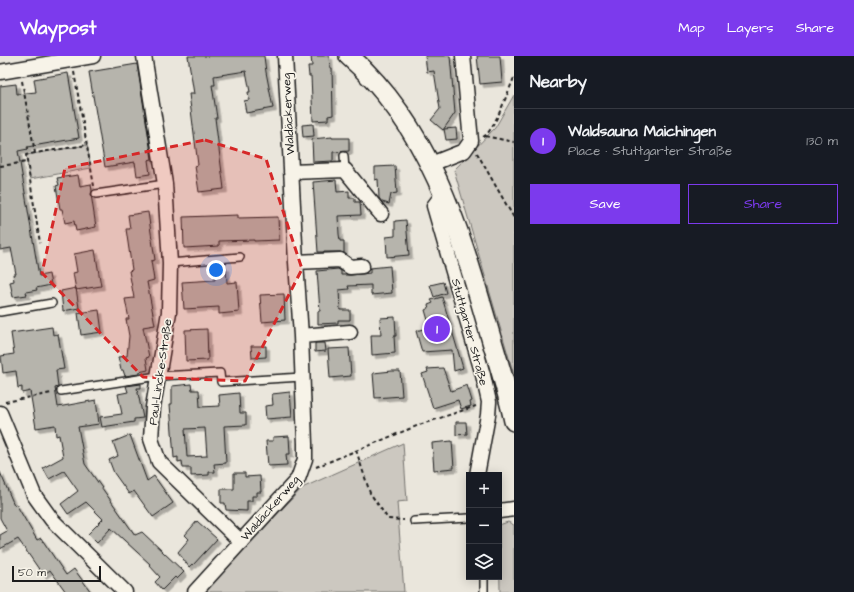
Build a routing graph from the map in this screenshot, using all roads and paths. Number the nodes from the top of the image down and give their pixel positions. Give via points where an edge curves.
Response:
1 (93, 56) edge
2 (144, 56) edge
3 (285, 56) edge
4 (350, 56) edge
5 (463, 56) edge
6 (50, 59) edge
7 (72, 59) junction
8 (20, 68) junction
9 (0, 72) edge
10 (514, 78) edge
11 (471, 141) junction
12 (514, 142) edge
13 (87, 145) junction
14 (35, 153) junction
15 (344, 156) dead end
16 (27, 162) junction
17 (431, 164) junction
18 (0, 166) edge
19 (345, 170) junction
20 (291, 172) junction
21 (165, 184) junction
22 (96, 194) joint
23 (444, 194) junction
24 (381, 214) dead end
25 (514, 218) edge
26 (40, 242) dead end
27 (240, 257) dead end
28 (296, 262) junction
29 (170, 263) junction
30 (362, 266) dead end
31 (52, 303) dead end
32 (0, 312) edge
33 (350, 332) dead end
34 (301, 336) junction
35 (158, 376) junction
36 (302, 377) junction
37 (61, 391) joint
38 (489, 402) junction
39 (0, 403) edge
40 (0, 413) edge
41 (514, 421) edge
42 (356, 450) junction
43 (303, 468) junction
44 (478, 472) edge
45 (514, 509) edge
46 (502, 511) edge
47 (466, 518) edge
48 (414, 521) joint
49 (241, 542) junction
50 (484, 580) edge
51 (125, 592) edge
52 (195, 592) edge
53 (484, 592) edge

1 - 7 street
2 - 21 street, Paul-Lincke-Straße
3 - 20 street, Waldäckerweg
4 - 17 main road, Stuttgarter Straße via 407,121
5 - 11 street
6 - 7 street
6 - 8 street
7 - 13 path
8 - 9 street
8 - 14 path
10 - 12 path via 492,127 485,136
11 - 17 street via 464,151
11 - 25 path
13 - 14 path
13 - 22 path
14 - 16 path via 26,155
15 - 19 lane
16 - 18 path
16 - 26 path
17 - 23 main road, Stuttgarter Straße
19 - 20 street, Waldäckerweg
19 - 24 street
20 - 28 street, Waldäckerweg
21 - 22 lane
21 - 29 street, Paul-Lincke-Straße
23 - 38 street, Stuttgarter Straße via 434,206
23 - 41 main road, Stuttgarter Straße via 471,268
27 - 29 lane
28 - 30 street via 340,260 350,267
28 - 34 street, Waldäckerweg
29 - 35 street, Paul-Lincke-Straße via 169,312
31 - 32 lane
33 - 34 street
34 - 36 street, Waldäckerweg
35 - 36 lane via 220,372 220,382
35 - 37 lane
35 - 49 street, Paul-Lincke-Straße via 151,439 159,462
36 - 43 street, Waldäckerweg via 305,444
37 - 39 path
38 - 42 path via 419,425
38 - 44 street, Stuttgarter Straße
40 - 51 street via 34,495 52,520
42 - 43 path via 317,467
42 - 48 path via 370,493 388,519
43 - 49 street, Waldäckerweg via 298,479
45 - 46 street
47 - 48 lane
49 - 52 street, Waldäckerweg
50 - 53 lane

